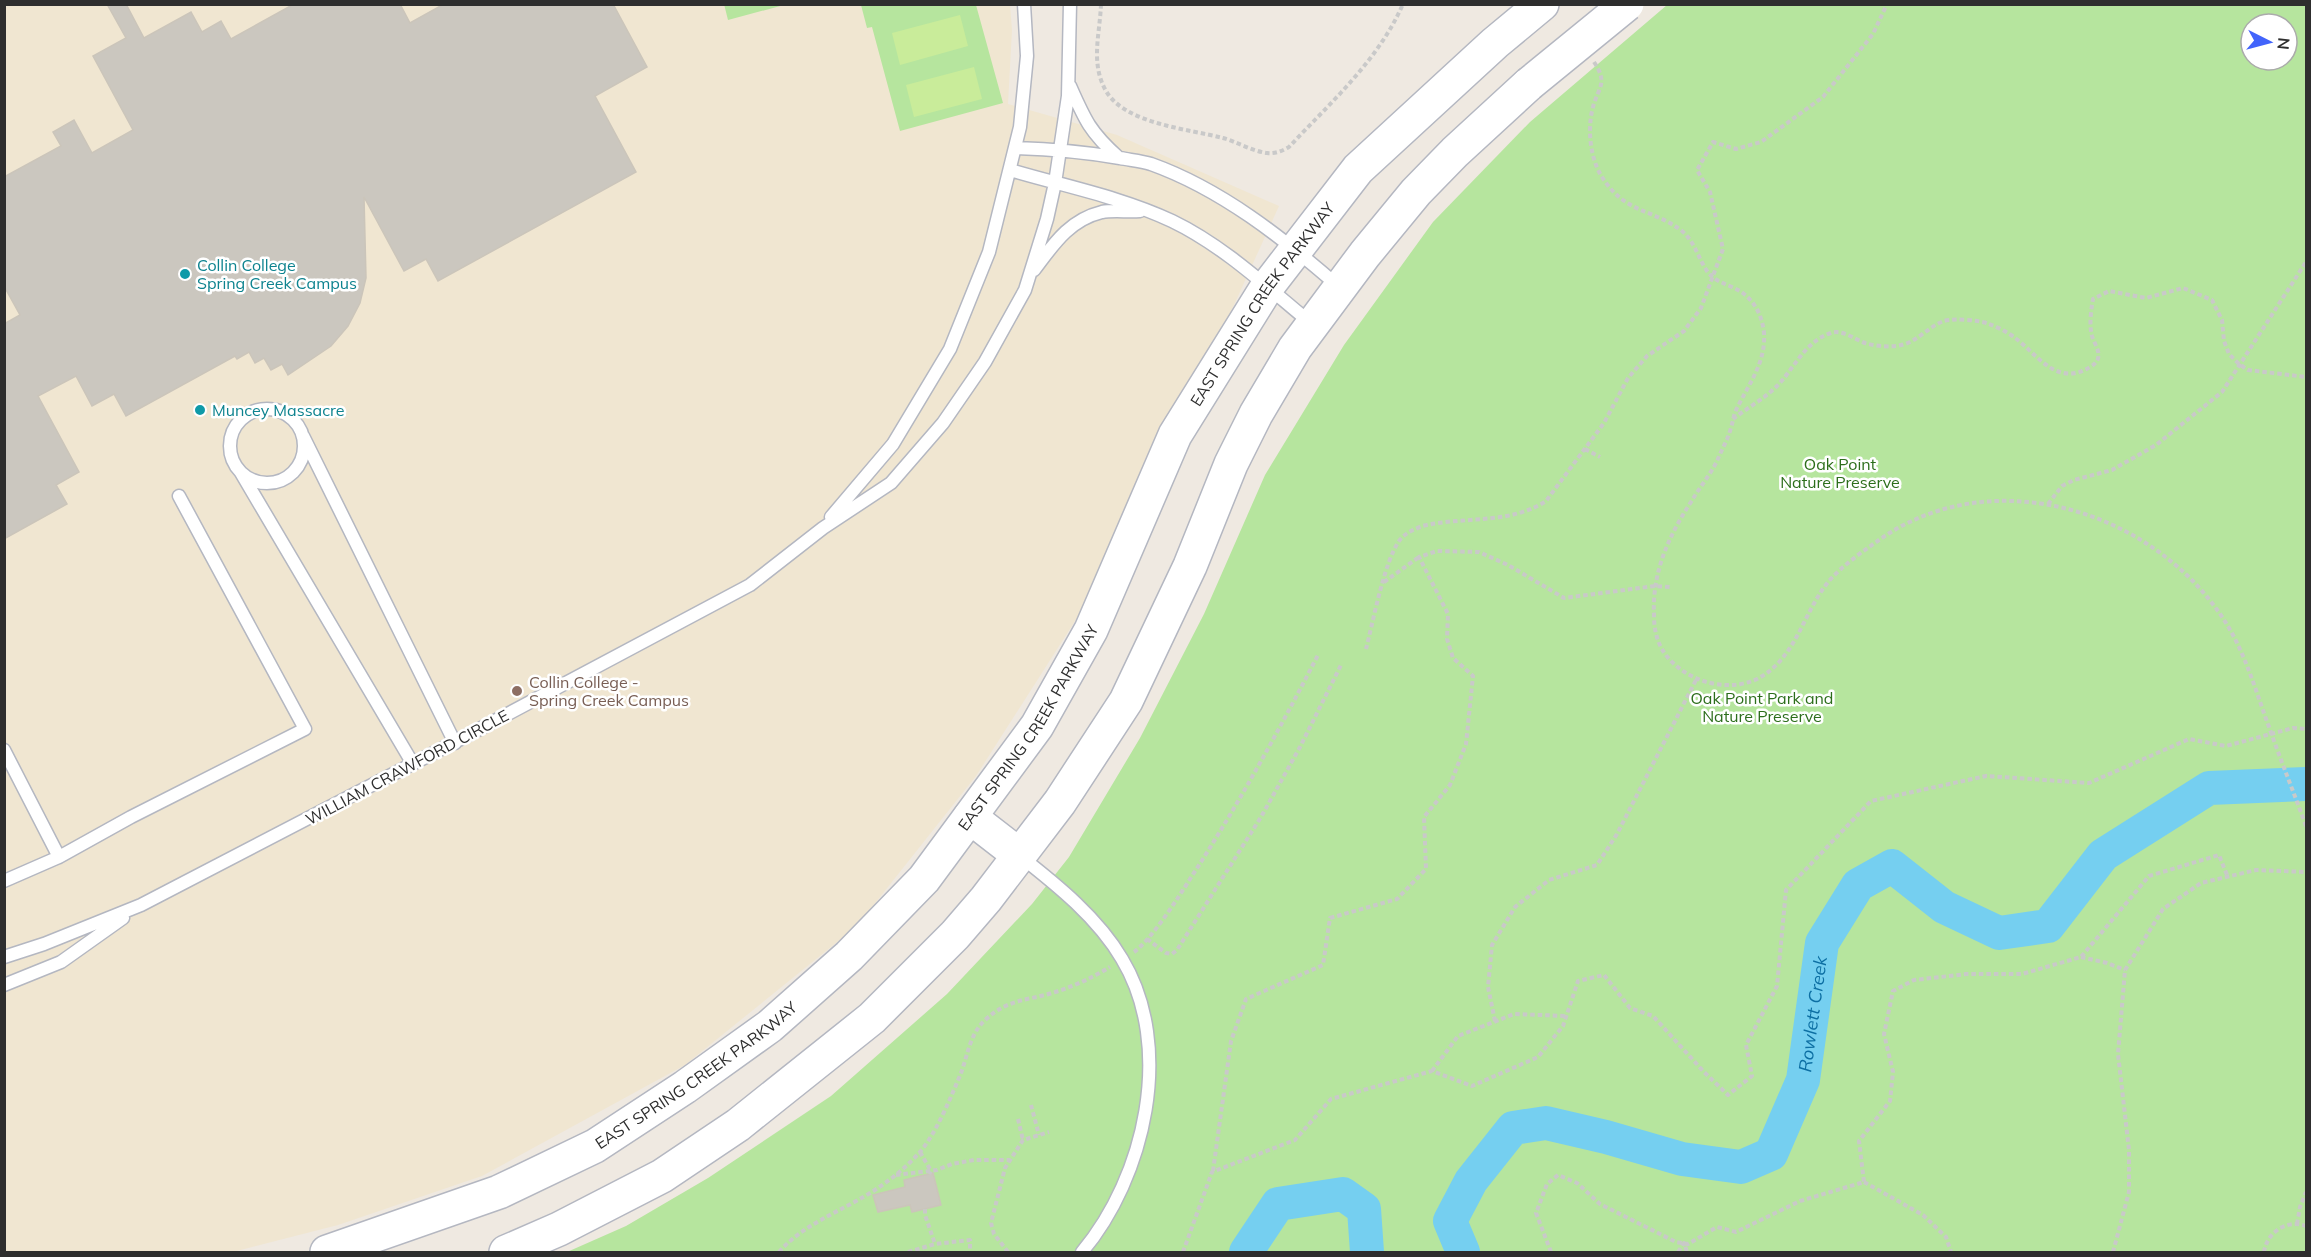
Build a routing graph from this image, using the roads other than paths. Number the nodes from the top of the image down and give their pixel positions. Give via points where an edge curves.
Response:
1 (1024, 4) edge
2 (1071, 4) edge
3 (1542, 4) edge
4 (1627, 4) edge
5 (1068, 82) junction
6 (1015, 148) junction
7 (1060, 149) junction
8 (1120, 158) junction
9 (1010, 170) junction
10 (1055, 183) junction
11 (1147, 211) junction
12 (1295, 248) junction
13 (1029, 276) junction
14 (1267, 287) junction
15 (1340, 288) junction
16 (1313, 324) junction
17 (303, 436) junction
18 (240, 471) junction
19 (179, 496) dead end
20 (822, 528) junction
21 (454, 743) junction
22 (4, 750) edge
23 (413, 764) junction
24 (970, 817) junction
25 (1019, 855) junction
26 (60, 857) junction
27 (4, 881) edge
28 (141, 905) junction
29 (4, 957) edge
30 (4, 985) edge
31 (327, 1252) edge
32 (506, 1252) edge
33 (1082, 1252) edge

1 - 6 lane, WILLIAM CRAWFORD CIRCLE via 1027,56
2 - 5 lane, WILLIAM CRAWFORD CIRCLE
3 - 12 main road, EAST SPRING CREEK PARKWAY via 1359,169
4 - 15 main road, bridge via 1528,84 1455,152 1416,192
5 - 7 lane, WILLIAM CRAWFORD CIRCLE
5 - 8 lane via 1097,138
6 - 7 lane
6 - 9 lane, WILLIAM CRAWFORD CIRCLE
7 - 8 lane
7 - 10 lane, WILLIAM CRAWFORD CIRCLE
8 - 12 lane via 1150,164 1196,184
9 - 10 lane
9 - 20 lane, WILLIAM CRAWFORD CIRCLE via 989,252 950,350 893,444
10 - 11 lane
10 - 13 lane, WILLIAM CRAWFORD CIRCLE
11 - 13 lane via 1102,212 1076,222
11 - 14 lane via 1173,221 1212,245
12 - 14 main road, EAST SPRING CREEK PARKWAY
12 - 15 lane
13 - 20 lane, WILLIAM CRAWFORD CIRCLE via 985,362 943,423 891,483
14 - 16 lane
14 - 24 main road, EAST SPRING CREEK PARKWAY via 1175,435 1091,630 1041,719
15 - 16 main road
16 - 25 main road via 1294,348 1231,464 1190,566 1126,701 1060,802
17 - 18 lane via 302,460 286,478 264,483
17 - 18 lane via 299,426 284,413 254,411 235,427 231,439 231,452
17 - 21 lane
18 - 23 lane
19 - 26 lane via 305,729
20 - 21 lane, WILLIAM CRAWFORD CIRCLE via 750,585
21 - 23 lane, WILLIAM CRAWFORD CIRCLE
22 - 26 lane
23 - 28 lane, WILLIAM CRAWFORD CIRCLE
24 - 25 main road
24 - 31 main road, EAST SPRING CREEK PARKWAY via 924,879 849,956 770,1026 685,1087 594,1146 499,1192
25 - 32 main road via 947,944 872,1017 738,1125 662,1176
25 - 33 lane via 1080,908 1113,946 1135,984 1149,1033 1146,1118 1122,1185 1106,1218
26 - 27 lane
28 - 29 lane, WILLIAM CRAWFORD CIRCLE
28 - 30 lane, WILLIAM CRAWFORD CIRCLE via 61,962

